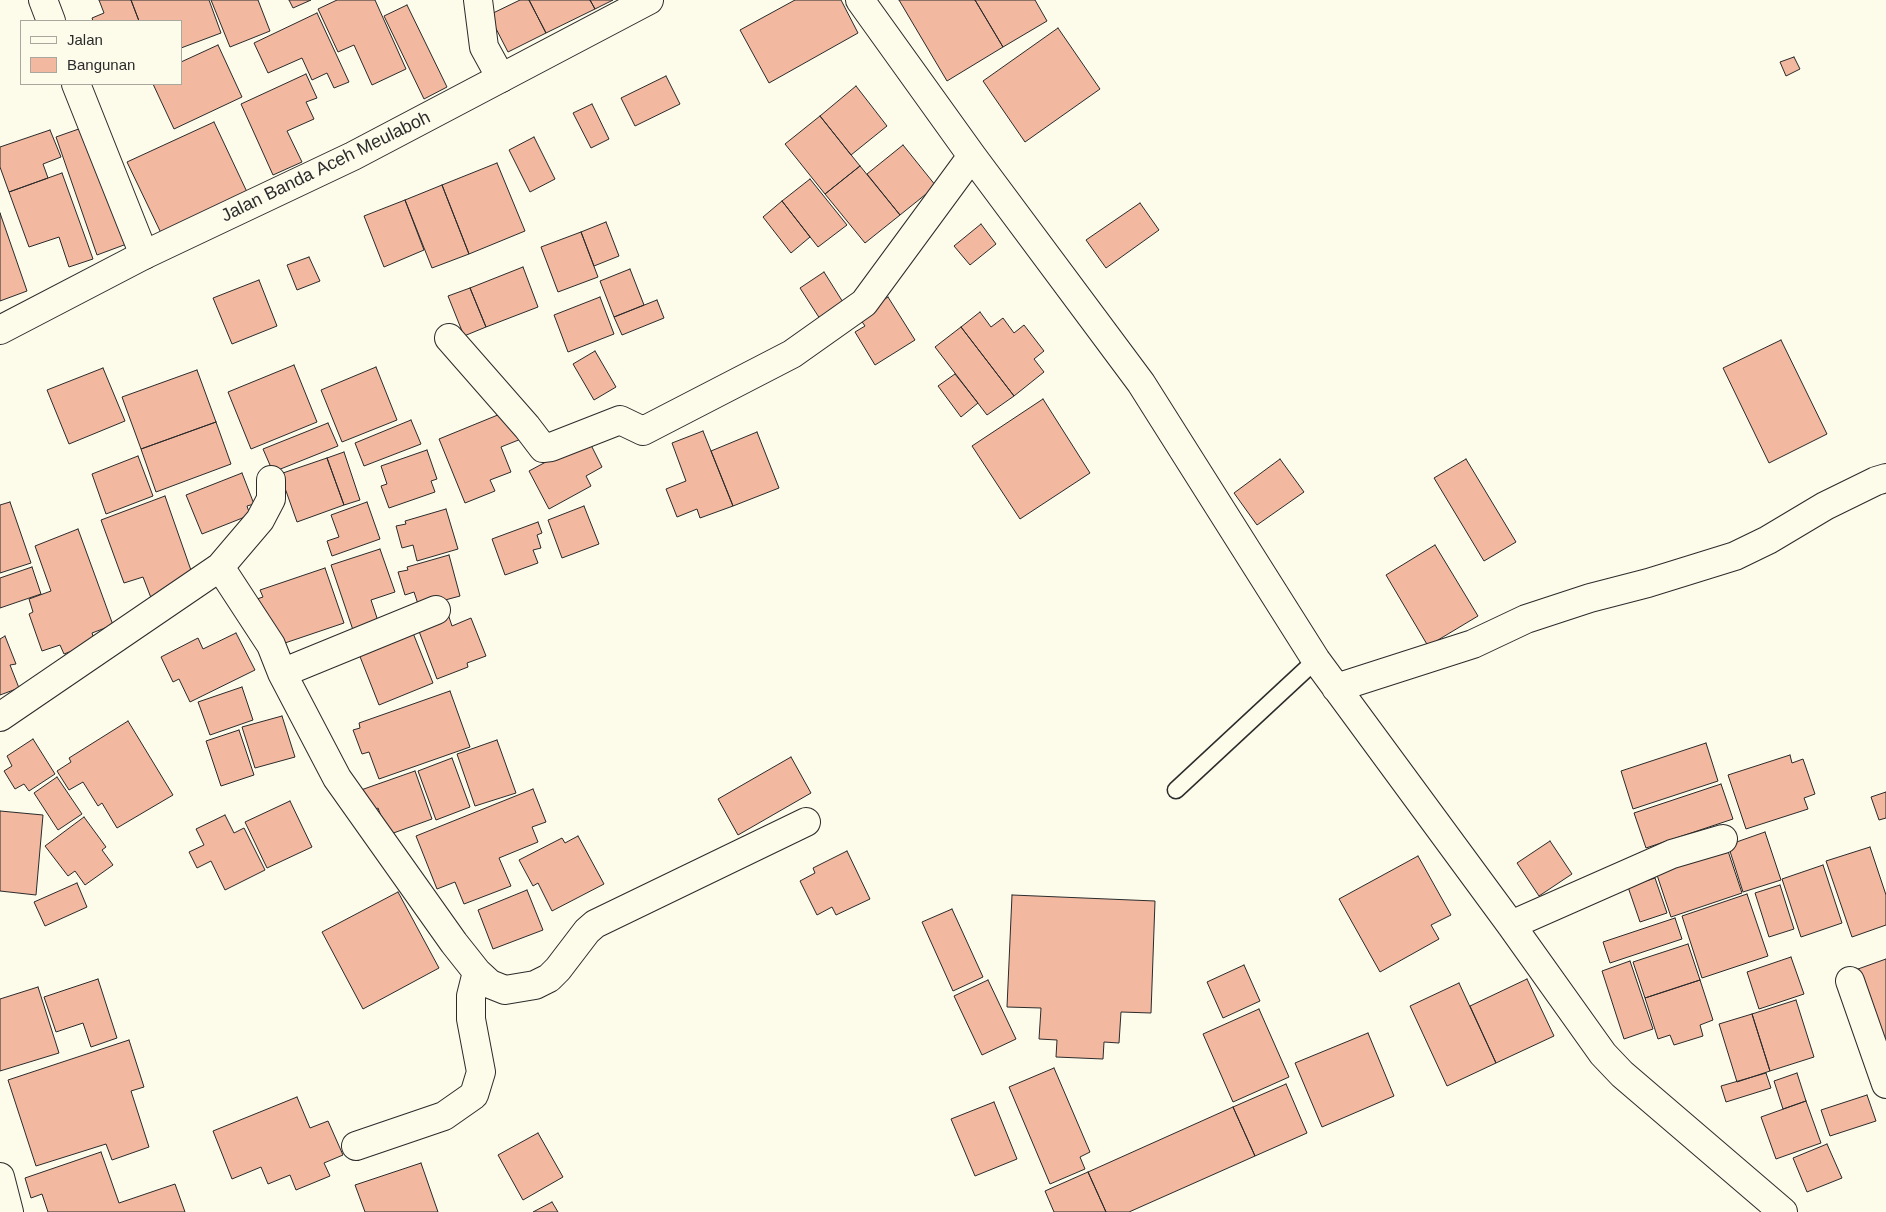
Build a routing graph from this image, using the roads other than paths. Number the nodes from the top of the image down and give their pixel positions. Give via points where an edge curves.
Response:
1 (43, 0) edge
2 (478, 0) edge
3 (649, 0) edge
4 (860, 0) edge
5 (51, 20) edge
6 (501, 78) junction
7 (76, 85) edge
8 (972, 156) junction
9 (144, 255) junction
10 (0, 330) edge
11 (448, 338) dead end
12 (1886, 478) edge
13 (271, 480) dead end
14 (220, 567) junction
15 (436, 610) dead end
16 (1316, 660) junction
17 (282, 673) junction
18 (1336, 688) junction
19 (0, 717) edge
20 (1176, 790) dead end
21 (806, 822) dead end
22 (1723, 839) dead end
23 (1511, 925) junction
24 (477, 972) junction
25 (1850, 981) dead end
26 (1886, 1084) edge
27 (356, 1146) dead end
28 (0, 1177) edge
29 (9, 1212) edge
30 (1783, 1212) edge

1 - 5 main road
2 - 6 main road via 484,47
3 - 6 main road, Jalan Banda Aceh Meulaboh
4 - 8 main road
6 - 9 main road, Jalan Banda Aceh Meulaboh via 353,156
7 - 9 main road
8 - 11 main road via 864,303 792,354 643,431 620,420 543,448
8 - 16 main road via 1141,383
9 - 10 main road, Jalan Banda Aceh Meulaboh
12 - 18 main road via 1825,506 1735,556 1526,619 1473,644
13 - 14 main road via 271,499 260,520
14 - 17 main road via 271,645
14 - 19 main road
15 - 17 main road
16 - 18 main road
16 - 20 lane
17 - 24 main road via 337,778
18 - 23 main road
21 - 24 main road via 595,924 586,931 558,969 535,985 505,990 490,984
22 - 23 main road via 1672,854
23 - 30 main road via 1603,1054
24 - 27 main road via 471,996 471,1019 481,1072 474,1095 444,1116
25 - 26 main road
28 - 29 main road

